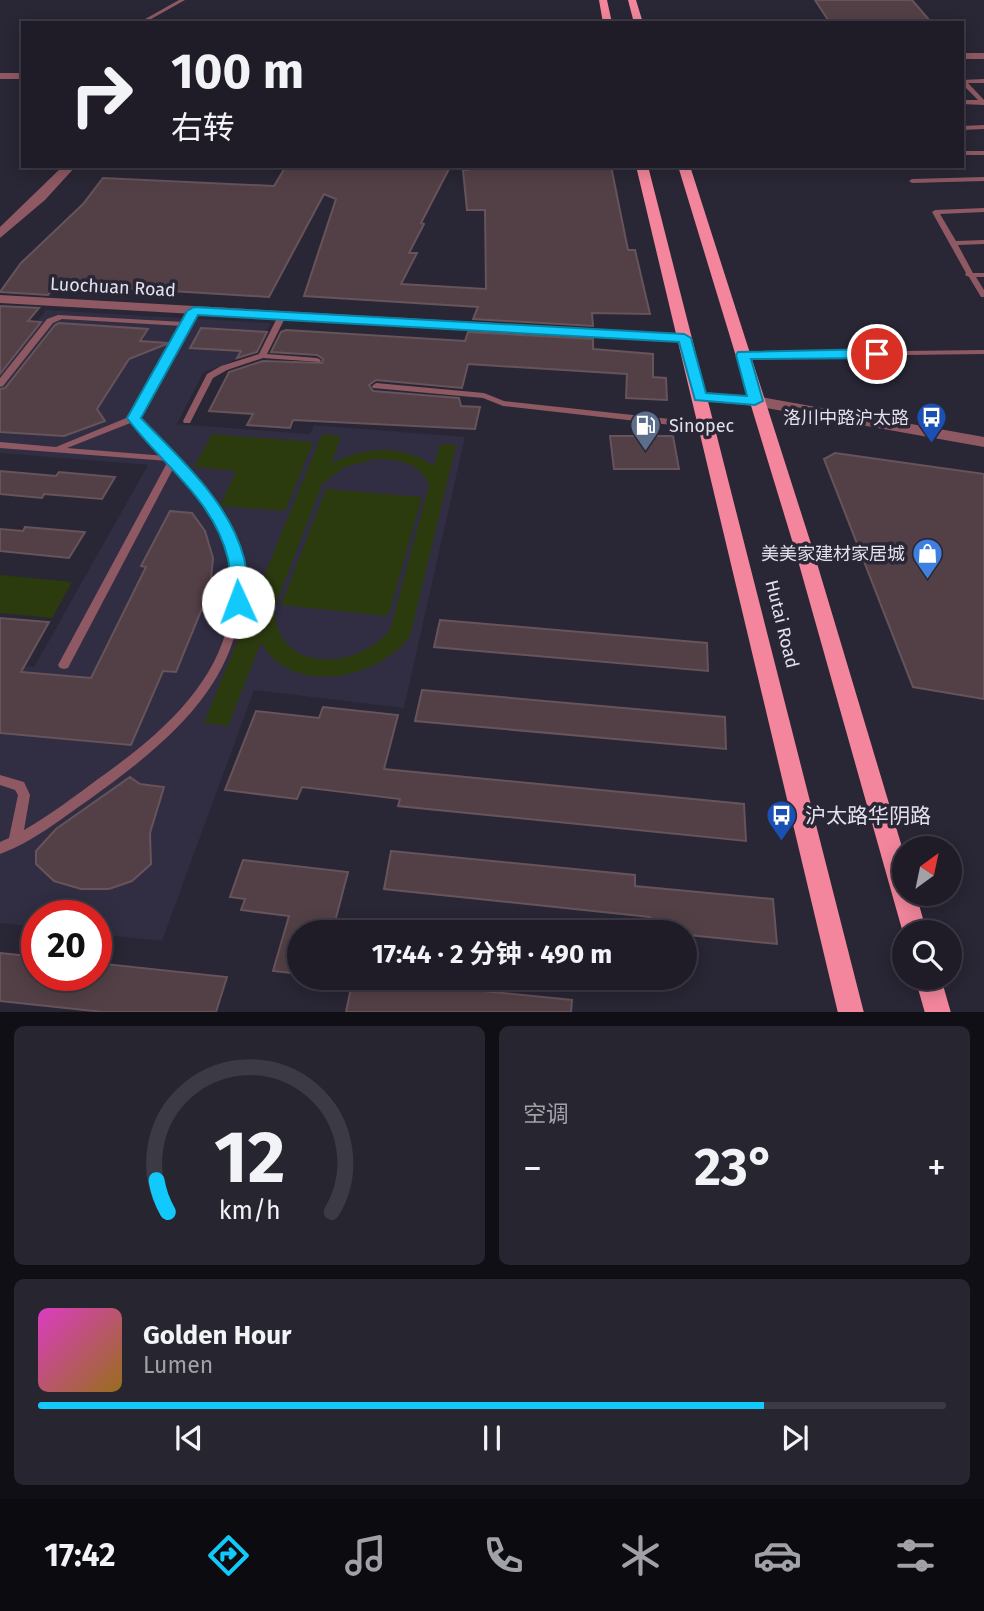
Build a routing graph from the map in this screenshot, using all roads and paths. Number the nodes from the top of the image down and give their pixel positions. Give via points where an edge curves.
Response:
1 (183, 0) edge
2 (603, 0) edge
3 (632, 0) edge
4 (143, 21) edge
5 (608, 21) edge
6 (638, 21) edge
7 (964, 56) edge
8 (984, 56) edge
9 (21, 75) edge
10 (0, 76) edge
11 (984, 81) edge
12 (964, 82) edge
13 (964, 83) edge
14 (964, 102) edge
15 (983, 102) edge
16 (984, 127) edge
17 (964, 128) edge
18 (964, 153) edge
19 (984, 153) edge
20 (69, 168) edge
21 (642, 168) edge
22 (685, 168) edge
23 (984, 179) edge
24 (912, 181) dead end
25 (984, 210) edge
26 (0, 234) edge
27 (984, 242) edge
28 (955, 243) junction
29 (969, 275) junction
30 (984, 275) edge
31 (984, 295) edge
32 (0, 299) edge
33 (282, 316) junction
34 (190, 317) junction
35 (684, 338) junction
36 (984, 352) edge
37 (743, 355) junction
38 (262, 356) junction
39 (317, 360) dead end
40 (0, 384) edge
41 (376, 386) dead end
42 (700, 397) junction
43 (755, 401) junction
44 (134, 418) junction
45 (187, 421) dead end
46 (707, 426) junction
47 (984, 442) edge
48 (0, 445) edge
49 (55, 449) junction
50 (174, 459) junction
51 (64, 665) dead end
52 (0, 780) edge
53 (15, 842) junction
54 (0, 848) edge
55 (911, 920) edge
56 (931, 990) edge
57 (851, 1012) edge
58 (938, 1012) edge

1 - 4 lane
2 - 5 main road
3 - 6 main road
7 - 8 street
9 - 10 street
11 - 12 lane
13 - 15 lane
14 - 15 lane
16 - 17 lane
18 - 19 lane
20 - 26 street
21 - 35 main road, Hutai Road
22 - 37 main road
23 - 24 lane
25 - 28 lane via 935,212
27 - 28 lane
28 - 29 lane
29 - 30 lane
29 - 31 lane
32 - 34 street, Luochuan Road
33 - 34 street, Luochuan Road
33 - 35 street, Luochuan Road
33 - 38 lane
34 - 40 lane via 61,317 50,321
34 - 44 lane
35 - 42 main road, Hutai Road
36 - 37 lane
37 - 43 main road
38 - 39 lane
38 - 45 lane via 210,376
41 - 46 lane
42 - 43 street
42 - 46 main road, Hutai Road
43 - 47 street
43 - 55 main road via 804,550
44 - 49 lane
44 - 50 lane
46 - 57 main road, Hutai Road
48 - 49 lane
49 - 50 lane
50 - 51 lane
50 - 53 lane via 223,526 236,560 238,602 233,631 216,670 188,710 131,762
52 - 53 lane via 20,786 24,795
53 - 54 lane
56 - 58 main road

